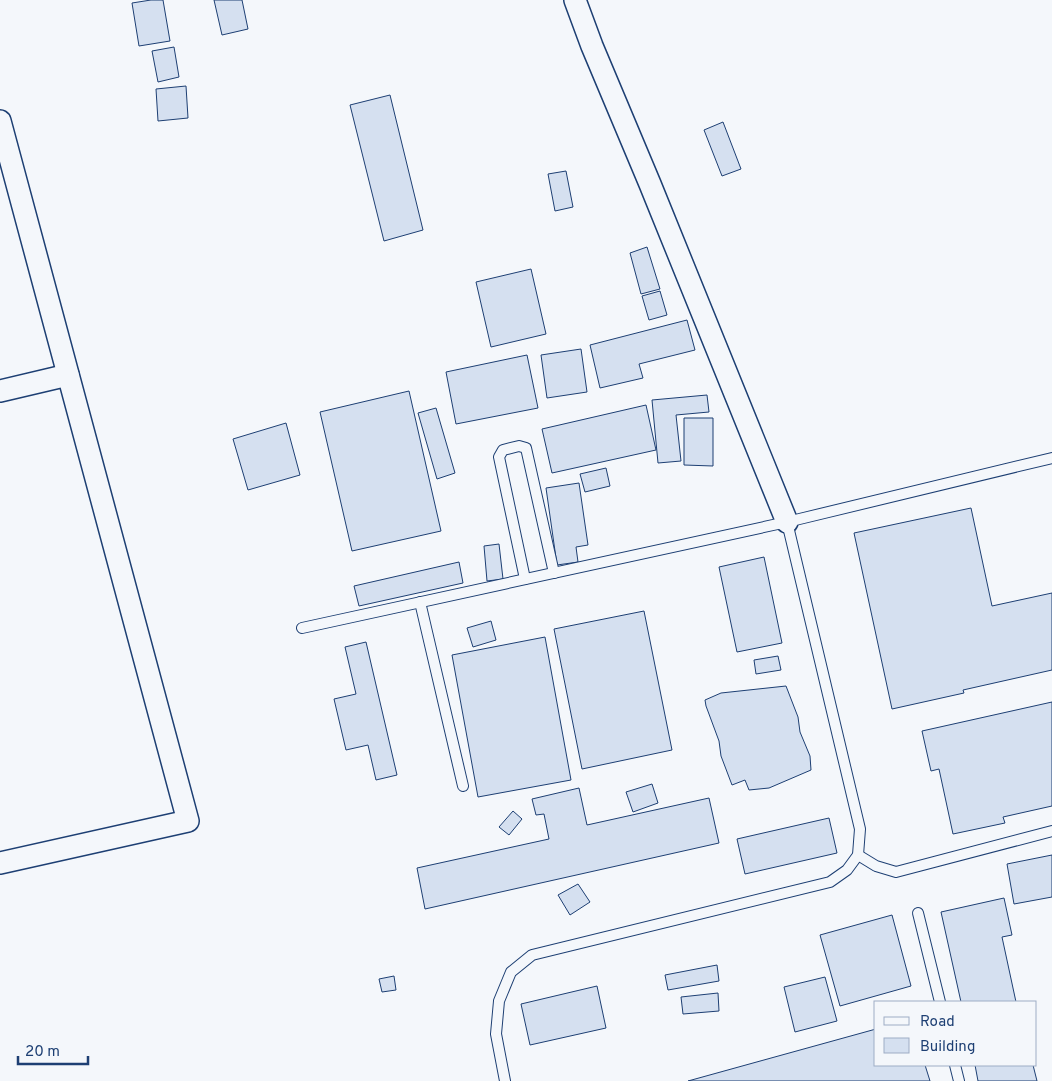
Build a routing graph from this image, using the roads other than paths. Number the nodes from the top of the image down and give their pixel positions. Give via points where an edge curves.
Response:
1 (575, 0) edge
2 (0, 121) edge
3 (68, 375) junction
4 (0, 391) edge
5 (1052, 458) edge
6 (787, 522) junction
7 (554, 573) junction
8 (525, 579) junction
9 (420, 602) junction
10 (302, 628) dead end
11 (463, 786) dead end
12 (1052, 831) edge
13 (858, 855) junction
14 (0, 863) edge
15 (918, 912) dead end
16 (940, 1001) edge
17 (955, 1066) edge
18 (505, 1081) edge
19 (959, 1081) edge

1 - 6 street
2 - 3 street
3 - 4 street
3 - 14 street via 188,821
5 - 6 lane
6 - 7 lane
6 - 13 lane via 860,829
7 - 8 lane
7 - 8 lane via 526,448 519,446 503,450 499,458
8 - 9 lane
9 - 10 lane
9 - 11 lane
12 - 13 lane via 896,872 876,866
13 - 18 lane via 847,870 830,882 532,955 511,972 499,1001 496,1034
15 - 16 lane
17 - 19 lane

